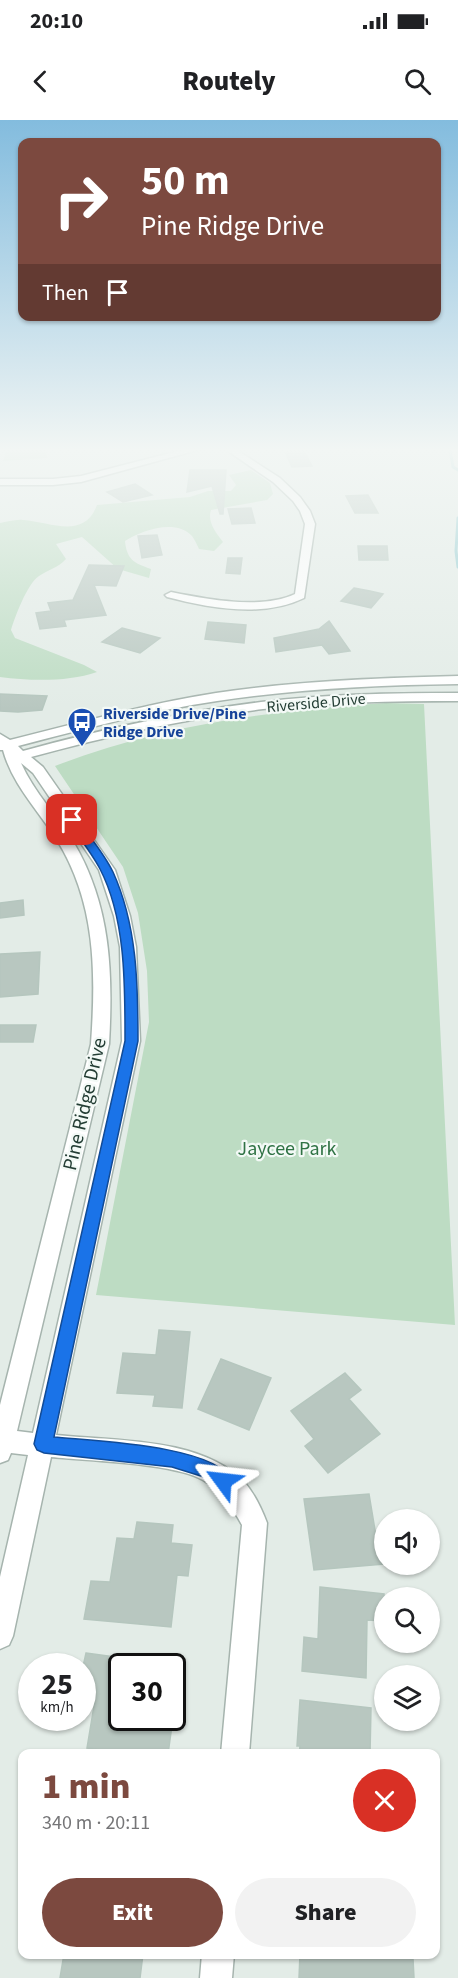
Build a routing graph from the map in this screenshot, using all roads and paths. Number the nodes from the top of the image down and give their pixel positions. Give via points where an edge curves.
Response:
1 (308, 536) edge
2 (171, 595) dead end
3 (458, 680) edge
4 (458, 697) edge
5 (7, 751) edge
6 (44, 1444) junction
7 (1, 1446) edge
8 (0, 1636) edge
9 (235, 1749) edge
10 (218, 1959) edge
11 (216, 1978) edge

1 - 2 street via 300,596 293,601 277,605 195,602
3 - 5 street, Riverside Drive via 381,681 216,698 109,718
4 - 5 street, Riverside Drive via 297,702 142,725
5 - 6 street, Pine Ridge Drive via 38,770 106,870 122,916 132,992 131,1041
5 - 7 street, Pine Ridge Drive via 77,862 96,926 104,978 100,1044
6 - 7 street
6 - 8 street, Pine Ridge Drive
6 - 9 street via 172,1458 210,1470 237,1492 255,1523
10 - 11 street

